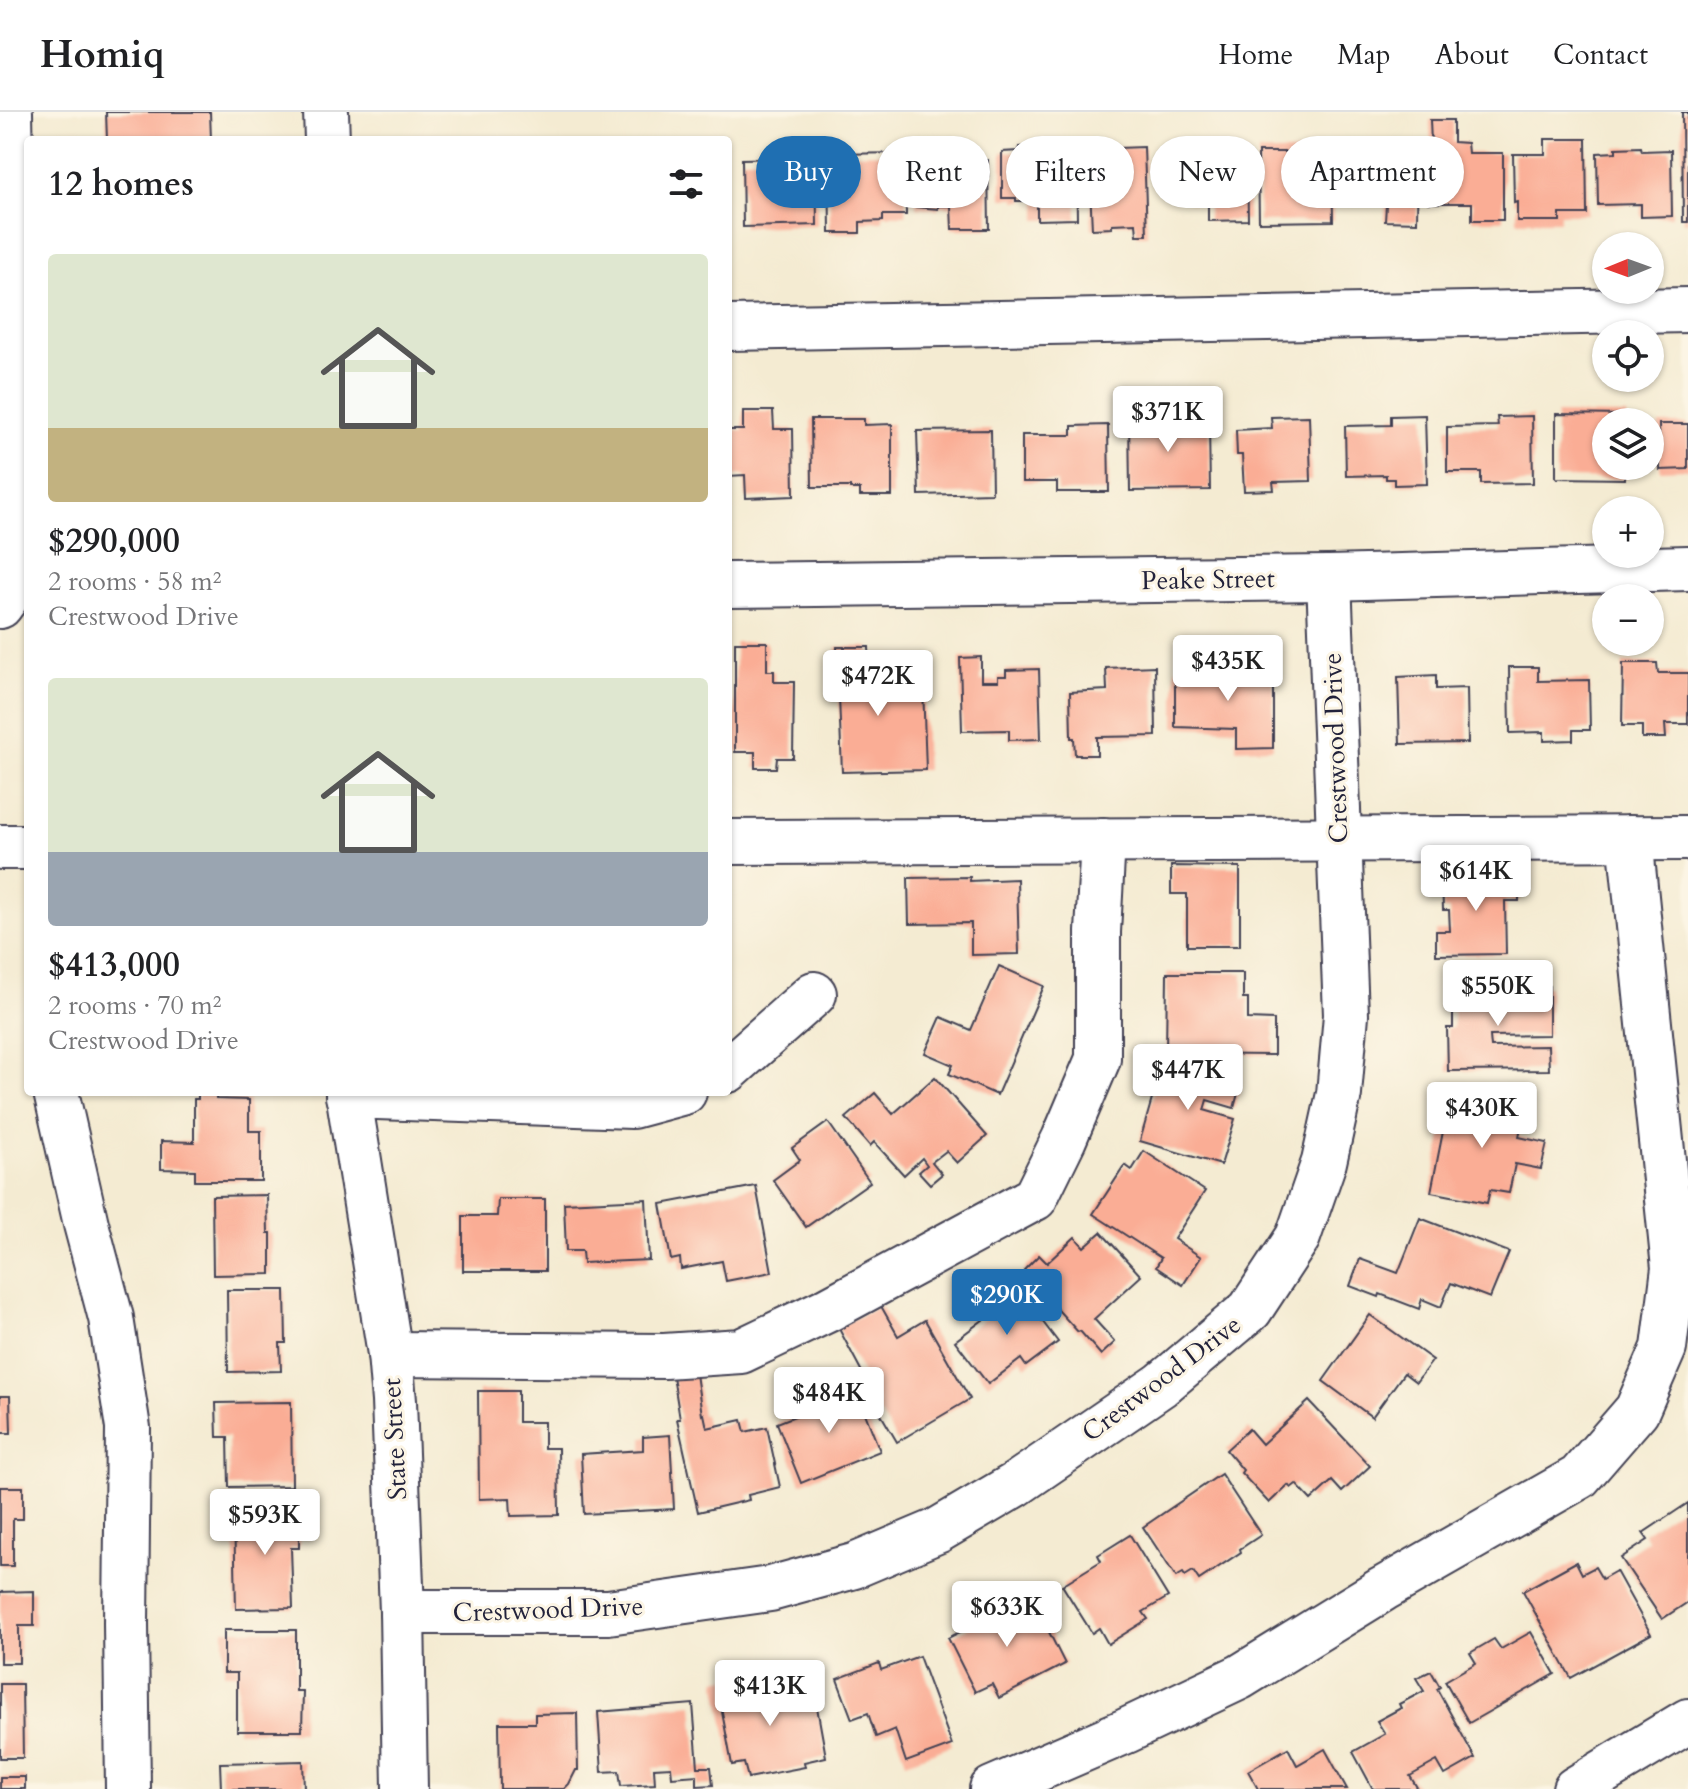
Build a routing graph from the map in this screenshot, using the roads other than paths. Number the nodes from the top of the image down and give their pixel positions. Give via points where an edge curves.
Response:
1 (10, 112) edge
2 (326, 112) edge
3 (327, 136) edge
4 (1688, 310) edge
5 (732, 328) edge
6 (1688, 568) edge
7 (1329, 578) junction
8 (732, 585) edge
9 (0, 606) edge
10 (1630, 838) junction
11 (1688, 838) edge
12 (1103, 840) junction
13 (1339, 840) junction
14 (732, 842) edge
15 (0, 847) edge
16 (24, 847) edge
17 (814, 994) dead end
18 (732, 1066) edge
19 (57, 1096) edge
20 (348, 1096) edge
21 (395, 1096) edge
22 (669, 1096) edge
23 (390, 1354) junction
24 (402, 1612) junction
25 (1688, 1721) edge
26 (128, 1789) edge
27 (405, 1789) edge
28 (992, 1789) edge
29 (1575, 1789) edge

1 - 9 street via 19,580
2 - 3 street
4 - 5 street
6 - 7 street, Peake Street
7 - 8 street, Peake Street
7 - 13 street, Crestwood Drive
10 - 11 street
10 - 13 street
10 - 28 street via 1674,1268 1664,1348 1637,1410 1579,1477 1240,1677
12 - 13 street
12 - 14 street
12 - 23 street via 1098,1059 1035,1198 741,1351 664,1356
13 - 24 street, Crestwood Drive via 1346,1015 1339,1094 1324,1162 1298,1237 1250,1310 1172,1375 1015,1485 937,1531 854,1566 770,1589 608,1612
15 - 16 street
17 - 18 street
19 - 26 street via 111,1318 128,1428
20 - 23 street, State Street
21 - 22 street via 632,1106
23 - 24 street, State Street
24 - 27 street, State Street
25 - 29 street

